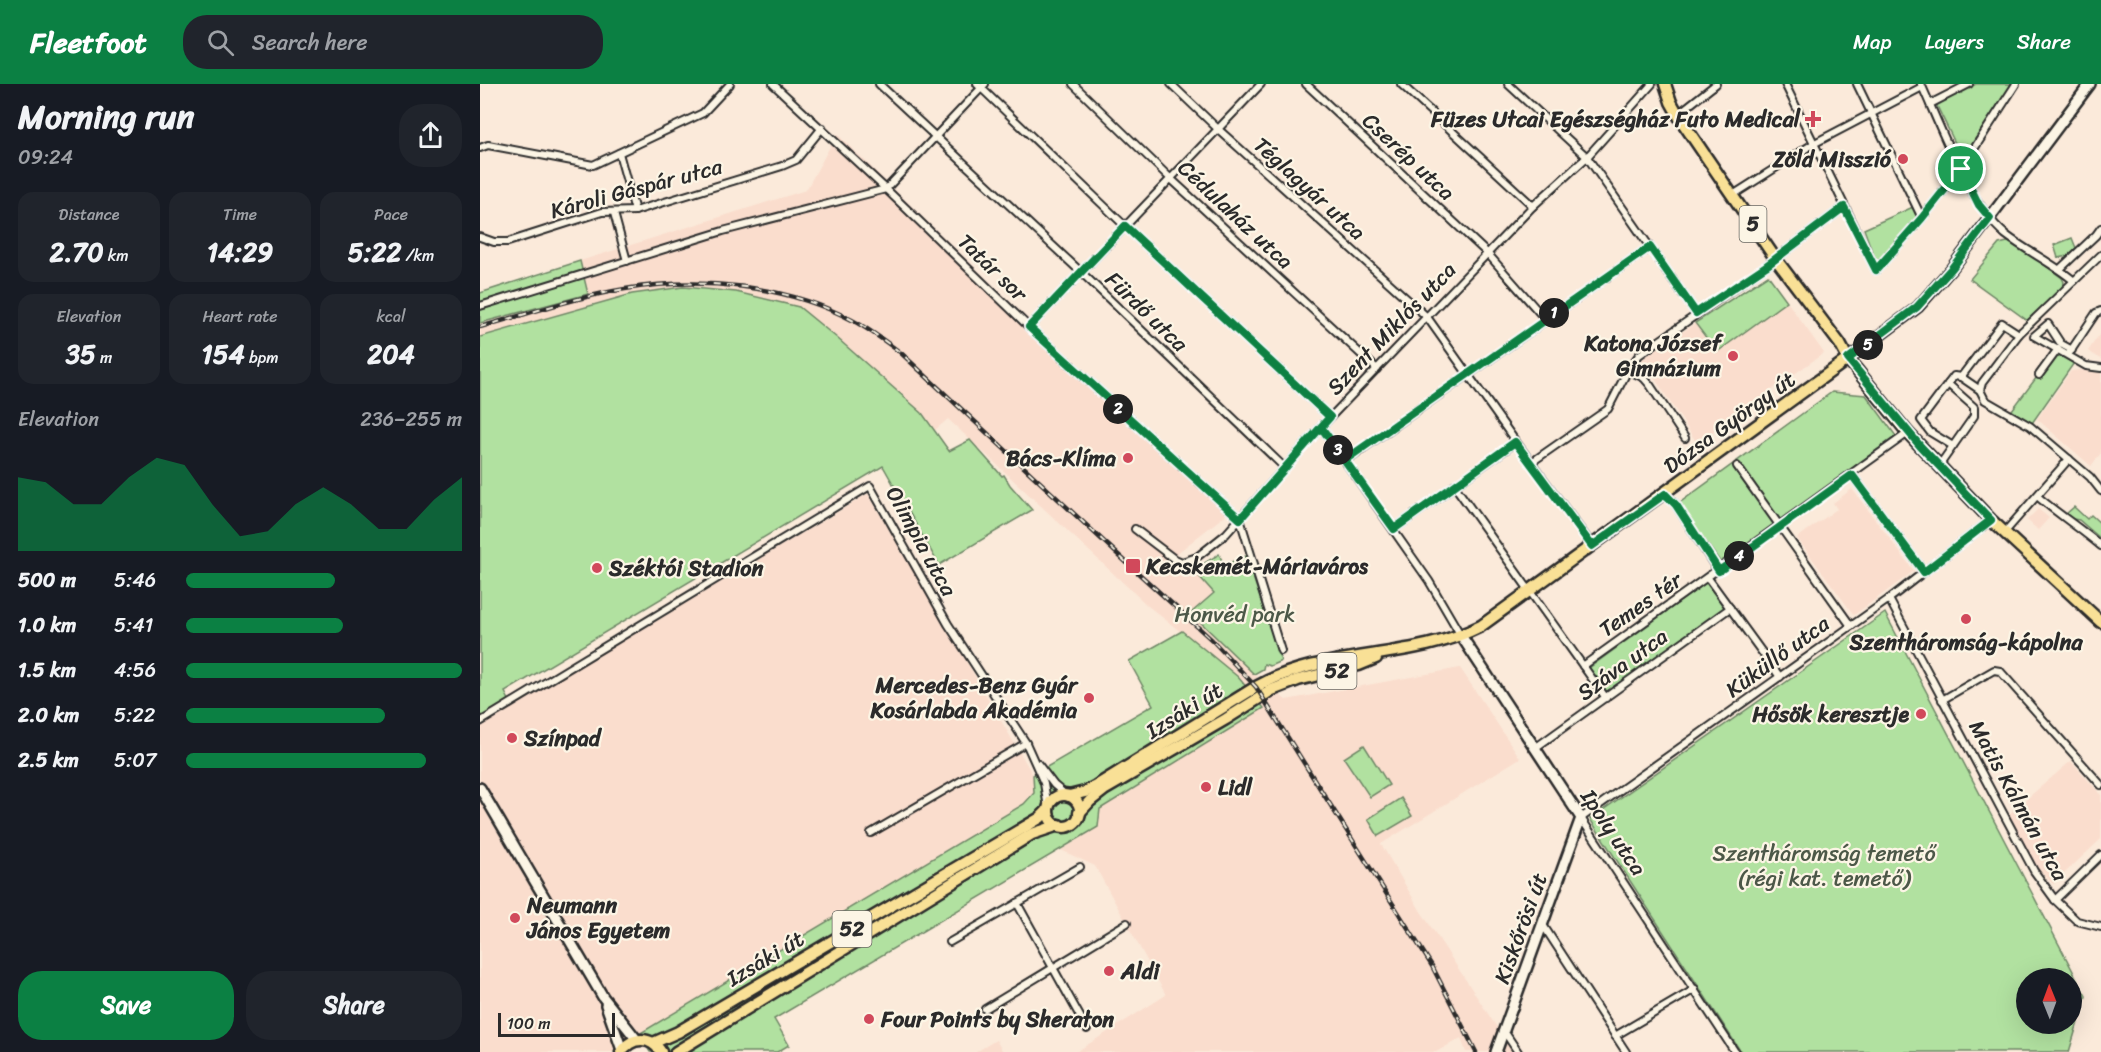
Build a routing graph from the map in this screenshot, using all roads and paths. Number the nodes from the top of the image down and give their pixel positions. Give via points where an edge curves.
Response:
1 (730, 84) edge
2 (772, 84) edge
3 (879, 84) edge
4 (1073, 84) edge
5 (1171, 84) edge
6 (1260, 84) edge
7 (1306, 84) edge
8 (1401, 84) edge
9 (1508, 84) edge
10 (1652, 84) edge
11 (1665, 84) edge
12 (1716, 84) edge
13 (1785, 84) edge
14 (1857, 84) edge
15 (1970, 84) edge
16 (2016, 84) edge
17 (2090, 84) edge
18 (981, 85) edge
19 (1922, 85) edge
20 (1930, 104) junction
21 (1872, 113) junction
22 (1678, 114) junction
23 (822, 128) junction
24 (1218, 129) junction
25 (935, 137) junction
26 (1813, 144) junction
27 (480, 148) edge
28 (619, 153) junction
29 (1587, 157) junction
30 (1961, 169) junction
31 (1170, 178) junction
32 (886, 189) junction
33 (1733, 195) junction
34 (1533, 206) junction
35 (1844, 207) junction
36 (634, 211) junction
37 (614, 213) junction
38 (1922, 218) junction
39 (1990, 218) junction
40 (1125, 226) junction
41 (2100, 230) edge
42 (480, 237) edge
43 (1650, 247) junction
44 (1488, 254) junction
45 (2101, 255) edge
46 (1775, 258) junction
47 (627, 261) junction
48 (2060, 269) junction
49 (1082, 273) junction
50 (2074, 281) junction
51 (480, 306) edge
52 (2101, 311) edge
53 (1696, 313) junction
54 (1427, 317) junction
55 (1545, 319) junction
56 (1029, 327) junction
57 (2019, 334) junction
58 (2058, 349) junction
59 (2070, 352) junction
60 (1848, 359) junction
61 (2101, 368) edge
62 (1377, 369) junction
63 (1628, 370) junction
64 (1468, 374) junction
65 (2039, 375) dead end
66 (1961, 377) junction
67 (1948, 384) junction
68 (1981, 387) junction
69 (1330, 417) junction
70 (1321, 427) junction
71 (1908, 433) junction
72 (1685, 438) dead end
73 (1515, 442) junction
74 (1953, 446) junction
75 (2069, 459) junction
76 (1345, 460) junction
77 (1532, 462) junction
78 (1737, 466) dead end
79 (1939, 466) junction
80 (1284, 467) junction
81 (1852, 475) junction
82 (1454, 485) junction
83 (2101, 491) edge
84 (1665, 494) junction
85 (2037, 496) junction
86 (1240, 519) junction
87 (1991, 520) junction
88 (1779, 527) junction
89 (1136, 529) dead end
90 (1394, 529) junction
91 (2004, 533) junction
92 (1592, 546) junction
93 (2101, 546) edge
94 (1719, 571) junction
95 (1924, 572) junction
96 (1707, 578) junction
97 (1530, 591) junction
98 (1889, 598) junction
99 (1730, 608) junction
100 (2101, 622) edge
101 (1851, 626) junction
102 (1460, 634) junction
103 (1281, 651) dead end
104 (1583, 666) junction
105 (1780, 677) junction
106 (1288, 678) junction
107 (1606, 698) junction
108 (1942, 700) junction
109 (480, 722) edge
110 (1026, 743) junction
111 (1535, 748) junction
112 (1032, 756) junction
113 (2101, 785) edge
114 (480, 788) edge
115 (1067, 795) junction
116 (1048, 809) junction
117 (1079, 813) junction
118 (1581, 818) junction
119 (1059, 825) junction
120 (871, 833) dead end
121 (2101, 855) edge
122 (1080, 867) dead end
123 (2055, 900) junction
124 (1017, 903) junction
125 (1127, 922) dead end
126 (1543, 925) junction
127 (2101, 927) edge
128 (950, 942) dead end
129 (1053, 968) junction
130 (1695, 989) junction
131 (603, 997) junction
132 (985, 1009) dead end
133 (1087, 1029) dead end
134 (1503, 1030) junction
135 (1615, 1036) junction
136 (637, 1040) junction
137 (653, 1043) junction
138 (621, 1051) edge
139 (662, 1052) edge
140 (676, 1052) edge
141 (1496, 1052) edge
142 (1518, 1052) edge
143 (1626, 1052) edge
144 (1735, 1052) edge

1 - 28 street via 703,112
2 - 23 street, Tatár sor
3 - 25 street, Fürdő utca
4 - 31 street, Cédulaház utca
5 - 24 street, Téglagyár utca
6 - 24 street
7 - 44 street, Cserép utca
8 - 34 street
9 - 29 street
10 - 29 street, Szent Miklós utca
11 - 22 main road, 5
12 - 22 street
13 - 26 street
14 - 21 street
15 - 20 street
16 - 30 street
17 - 39 street
18 - 25 street
18 - 40 street
19 - 20 street
19 - 21 street
20 - 30 street
21 - 26 street
21 - 38 street
22 - 33 main road, 5
23 - 32 street, Tatár sor
23 - 36 street, Károli Gáspár utca via 796,160
24 - 31 street
24 - 54 street, Téglagyár utca
25 - 32 street
25 - 49 street, Fürdő utca
26 - 33 street
26 - 35 street
27 - 28 street via 488,145 593,165
28 - 36 street
29 - 34 street, Szent Miklós utca
29 - 43 street
30 - 38 street
30 - 39 street
31 - 40 street
31 - 62 street, Cédulaház utca
32 - 47 street via 723,231
32 - 56 street, Tatár sor
33 - 46 main road, 5
34 - 44 street, Szent Miklós utca
35 - 38 street via 1876,270
35 - 46 street
36 - 37 street, Károli Gáspár utca
37 - 42 street, Károli Gáspár utca via 602,212 508,242
37 - 47 street
39 - 48 street via 2006,234
39 - 60 street via 1917,307
40 - 49 street
40 - 69 street
41 - 48 street
43 - 53 street
43 - 55 street
44 - 54 street, Szent Miklós utca
44 - 55 street, Cserép utca
45 - 50 street
46 - 53 street
46 - 60 main road, 5
47 - 51 street
48 - 50 street
49 - 56 street
49 - 80 street, Fürdő utca
50 - 57 street
52 - 59 street
53 - 63 street via 1639,355
54 - 62 street, Szent Miklós utca
54 - 64 street, Téglagyár utca
55 - 64 street
56 - 86 street, Tatár sor
57 - 66 street via 2002,323
57 - 68 street
58 - 59 street
58 - 59 street via 2034,336 2048,324
58 - 65 street
59 - 61 street via 2086,366
60 - 71 main road, 5
60 - 84 main road, Dózsa György út / 52
62 - 69 street, Szent Miklós utca
63 - 72 street via 1650,385
63 - 77 street via 1608,409
64 - 73 street, Téglagyár utca
64 - 76 street
66 - 67 street via 1954,376
66 - 68 street
67 - 74 street via 1974,407 1974,416
67 - 74 street via 1921,420 1930,432
68 - 75 street via 1985,400 2030,426
69 - 70 street, Szent Miklós utca
70 - 76 street
70 - 80 street, Szent Miklós utca
71 - 79 main road, 5
71 - 81 street, Temes tér
73 - 77 street, Téglagyár utca
73 - 82 street
74 - 79 street
75 - 83 street
75 - 85 street
76 - 90 street
77 - 92 street, Téglagyár utca
78 - 88 street
79 - 87 main road, 5
80 - 86 street, Szent Miklós utca
81 - 88 street, Temes tér
81 - 95 street
82 - 90 street
82 - 97 street
84 - 92 main road, Dózsa György út / 52
84 - 94 street
85 - 91 street
85 - 93 street
86 - 89 street, Szent Miklós utca via 1204,552 1182,562
86 - 103 street
87 - 91 main road, 5
87 - 95 street, Küküllő utca
88 - 94 street, Temes tér
88 - 101 street
90 - 102 street
91 - 100 main road, 5
92 - 97 main road, Dózsa György út / 52
94 - 96 street, Temes tér
95 - 98 street, Küküllő utca
96 - 99 street
96 - 104 street, Temes tér
97 - 102 main road, Dózsa György út / 52 via 1480,626
97 - 104 street
98 - 101 street, Küküllő utca
98 - 108 street, Matis Kálmán utca
99 - 105 street
99 - 107 street, Száva utca
101 - 105 street, Küküllő utca
102 - 106 main road, Dózsa György út / 52 via 1433,644 1356,657
102 - 111 street, Ipoly utca
104 - 107 street
105 - 118 street, Küküllő utca
106 - 115 main road, Izsáki út / 52 via 1256,687 1084,792
106 - 117 main road, Izsáki út / 52 via 1104,790
107 - 111 street, Száva utca
108 - 113 street via 1994,670 2000,671
108 - 123 street, Matis Kálmán utca via 2034,871
109 - 110 street, Olimpia utca via 870,486 948,624
110 - 112 street, Olimpia utca
110 - 120 street
111 - 118 street, Ipoly utca
112 - 115 street, Olimpia utca
112 - 116 street, Olimpia utca via 1044,783
114 - 131 street
115 - 116 main road, 52 via 1056,797
115 - 117 main road via 1077,802
116 - 119 main road
116 - 137 main road, Izsáki út / 52 via 1040,818
117 - 119 main road, 52 via 1068,826
118 - 126 street, Kiskőrösi út
118 - 130 street, Ipoly utca
119 - 140 main road, Izsáki út / 52 via 1032,834
121 - 123 street
122 - 124 street
123 - 127 street, Matis Kálmán utca via 2078,921
124 - 128 street
124 - 129 street
125 - 129 street
126 - 134 street, Kiskőrösi út
126 - 135 street
129 - 132 street
129 - 133 street
130 - 135 street
130 - 144 street, Ipoly utca
131 - 136 street
131 - 138 street
134 - 141 street, Kiskőrösi út
134 - 142 street
135 - 143 street
136 - 137 main road
136 - 138 main road
137 - 139 main road

